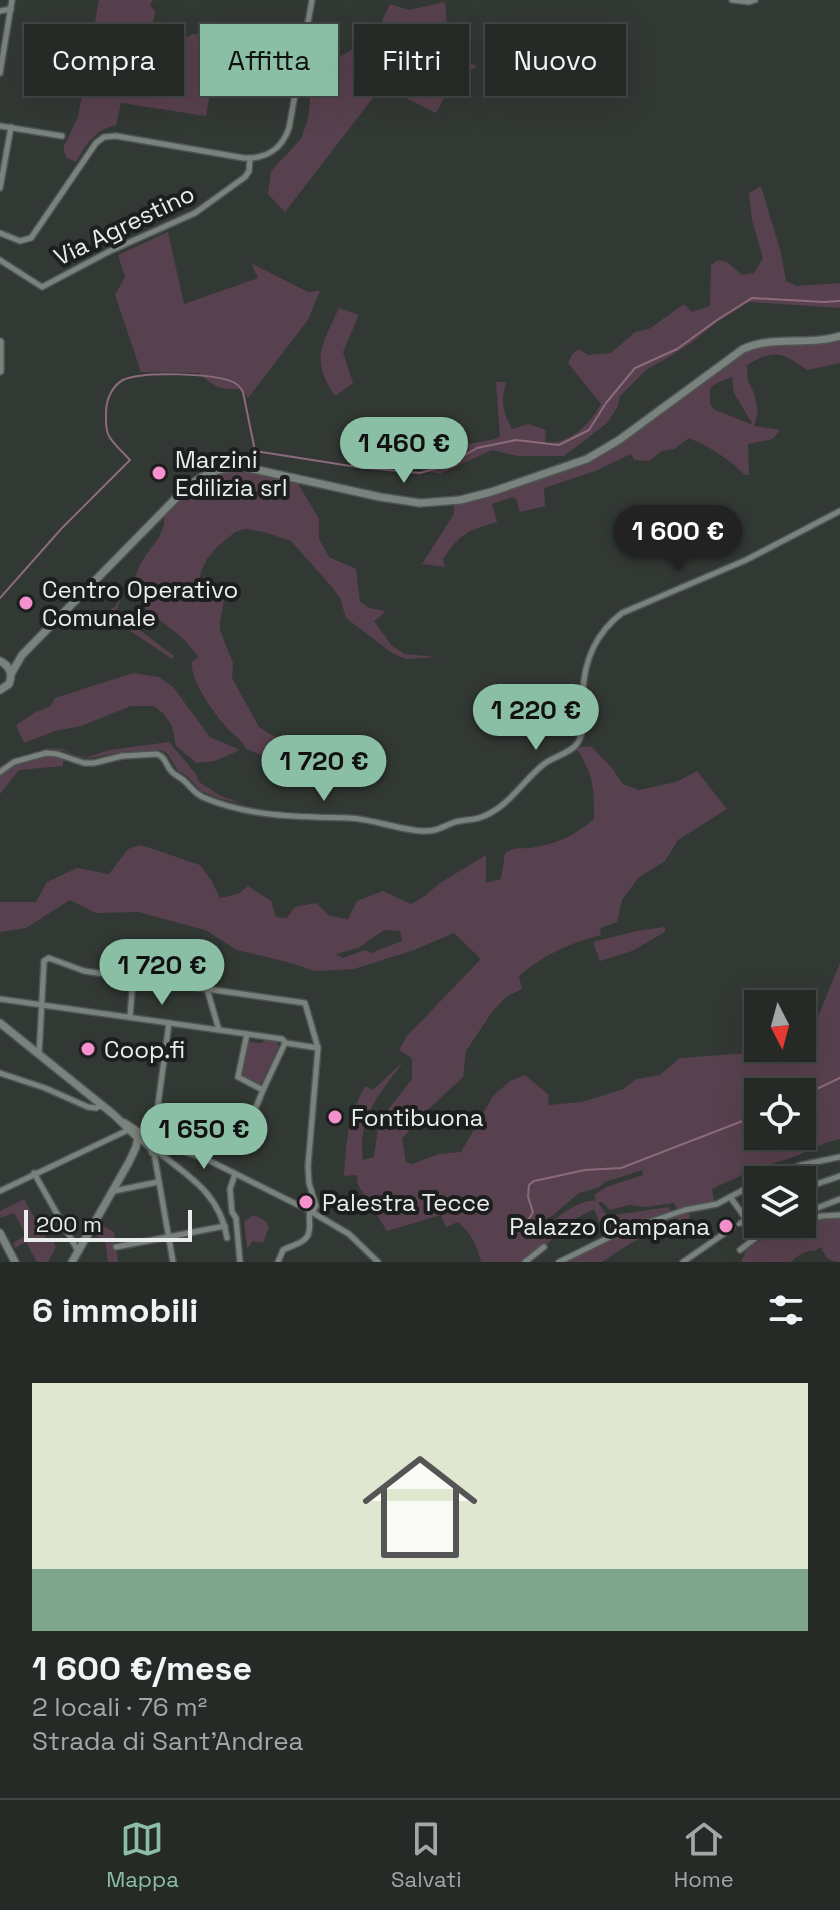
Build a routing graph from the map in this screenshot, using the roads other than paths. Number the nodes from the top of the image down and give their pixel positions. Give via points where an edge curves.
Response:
1 (12, 0) edge
2 (310, 0) edge
3 (732, 0) edge
4 (755, 0) edge
5 (11, 9) junction
6 (0, 11) edge
7 (0, 73) edge
8 (0, 126) edge
9 (11, 127) junction
10 (62, 136) dead end
11 (250, 158) junction
12 (0, 188) edge
13 (0, 233) edge
14 (0, 260) edge
15 (840, 336) edge
16 (0, 342) edge
17 (0, 371) edge
18 (840, 511) edge
19 (22, 655) junction
20 (1, 662) edge
21 (11, 674) junction
22 (0, 690) edge
23 (0, 772) edge
24 (133, 978) junction
25 (207, 989) junction
26 (0, 999) edge
27 (41, 1005) junction
28 (130, 1017) junction
29 (0, 1023) edge
30 (169, 1023) junction
31 (219, 1030) junction
32 (247, 1034) junction
33 (286, 1043) junction
34 (318, 1048) junction
35 (39, 1055) junction
36 (0, 1073) edge
37 (263, 1090) junction
38 (102, 1105) junction
39 (113, 1114) junction
40 (144, 1127) dead end
41 (128, 1130) junction
42 (142, 1136) junction
43 (153, 1148) junction
44 (239, 1149) dead end
45 (840, 1157) edge
46 (154, 1161) junction
47 (798, 1166) edge
48 (34, 1173) junction
49 (235, 1174) junction
50 (840, 1176) edge
51 (158, 1182) junction
52 (816, 1184) edge
53 (744, 1190) edge
54 (0, 1191) edge
55 (113, 1191) junction
56 (731, 1198) junction
57 (840, 1199) edge
58 (816, 1208) edge
59 (313, 1210) junction
60 (232, 1212) junction
61 (840, 1215) edge
62 (744, 1216) edge
63 (816, 1217) edge
64 (223, 1219) junction
65 (744, 1221) edge
66 (739, 1224) dead end
67 (225, 1226) junction
68 (732, 1228) dead end
69 (0, 1233) edge
70 (168, 1237) junction
71 (227, 1238) dead end
72 (755, 1238) edge
73 (116, 1247) dead end
74 (544, 1247) dead end
75 (740, 1250) dead end
76 (78, 1251) junction
77 (15, 1262) edge
78 (72, 1262) edge
79 (173, 1262) edge
80 (240, 1262) edge
81 (278, 1262) edge
82 (378, 1262) edge
83 (525, 1262) edge
84 (559, 1262) edge
85 (683, 1262) edge

1 - 5 street
2 - 11 street via 288,132 271,153
3 - 4 street
5 - 6 street
5 - 7 street
8 - 9 street
9 - 10 street
9 - 12 street
11 - 13 street via 104,137 31,238 20,241
11 - 14 street, Via Agrestino via 245,177 199,210 42,287
15 - 19 street via 755,343 587,459 460,500 420,503 380,497 244,467 207,473
16 - 17 street
18 - 23 street via 746,560 622,613 609,624 599,635 584,675 583,723 575,746 543,765 499,809 477,819 431,831 359,818 252,813 196,793 157,754 84,763 46,753
19 - 20 street
19 - 21 street
20 - 21 street
21 - 22 street via 9,684
24 - 25 street
24 - 27 street via 79,970 51,958 44,961
24 - 28 street
25 - 31 street
25 - 34 street via 305,1003
26 - 27 street
27 - 28 street
27 - 35 street
28 - 30 street
29 - 35 street
30 - 31 street
30 - 40 street via 157,1112
31 - 32 street
32 - 33 street
32 - 37 street via 238,1077
33 - 34 street
33 - 37 street
34 - 59 street via 308,1166
35 - 38 street
36 - 38 street via 88,1107
37 - 44 street
38 - 39 street
39 - 41 street
39 - 42 street
41 - 42 street
41 - 48 street
42 - 43 street
42 - 46 street
42 - 49 street
42 - 55 street
43 - 46 street
43 - 64 street via 211,1196
45 - 47 street
46 - 51 street
48 - 54 street
48 - 76 street
49 - 59 street
49 - 60 street
50 - 52 street
51 - 55 street
51 - 70 street
53 - 56 street
55 - 76 street
56 - 62 street
56 - 84 street via 620,1232
57 - 58 street
59 - 81 street via 307,1237 283,1250
59 - 82 street
60 - 64 street
60 - 80 street
61 - 63 street
64 - 67 street
65 - 66 street, bridge
67 - 70 street
67 - 71 street
68 - 85 street
69 - 77 street
70 - 73 street
70 - 79 street
72 - 75 street
74 - 83 street
76 - 78 street

